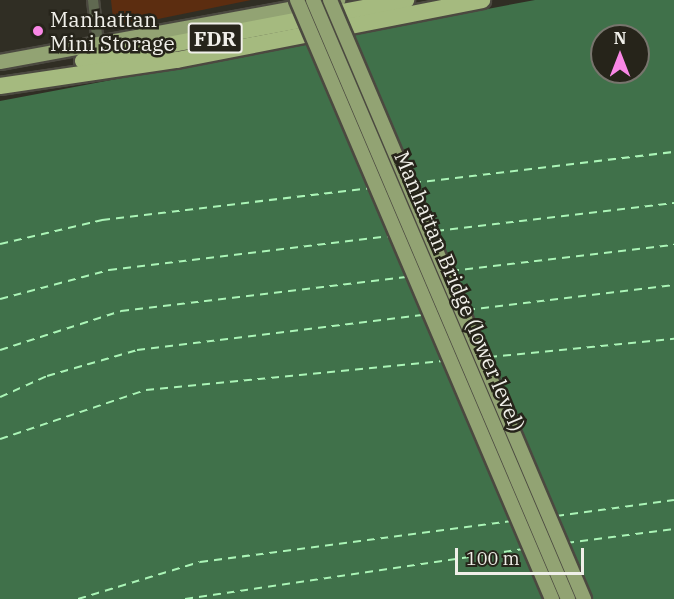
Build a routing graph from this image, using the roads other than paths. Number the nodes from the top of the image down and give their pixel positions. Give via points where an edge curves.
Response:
1 (93, 0) edge
2 (297, 0) edge
3 (338, 0) edge
4 (406, 0) edge
5 (483, 0) edge
6 (321, 1) edge
7 (98, 44) junction
8 (0, 62) edge
9 (147, 65) junction
10 (0, 75) edge
11 (0, 86) edge
12 (0, 95) edge
13 (552, 599) edge
14 (568, 599) edge
15 (584, 599) edge

1 - 7 street
2 - 13 main road, bridge
3 - 6 main road
4 - 10 highway, FDR, bridge
5 - 9 highway, FDR, bridge
6 - 7 main road
6 - 14 main road, Manhattan Bridge (lower level), bridge
6 - 15 main road, bridge
7 - 8 main road
9 - 11 highway, FDR
9 - 12 highway

